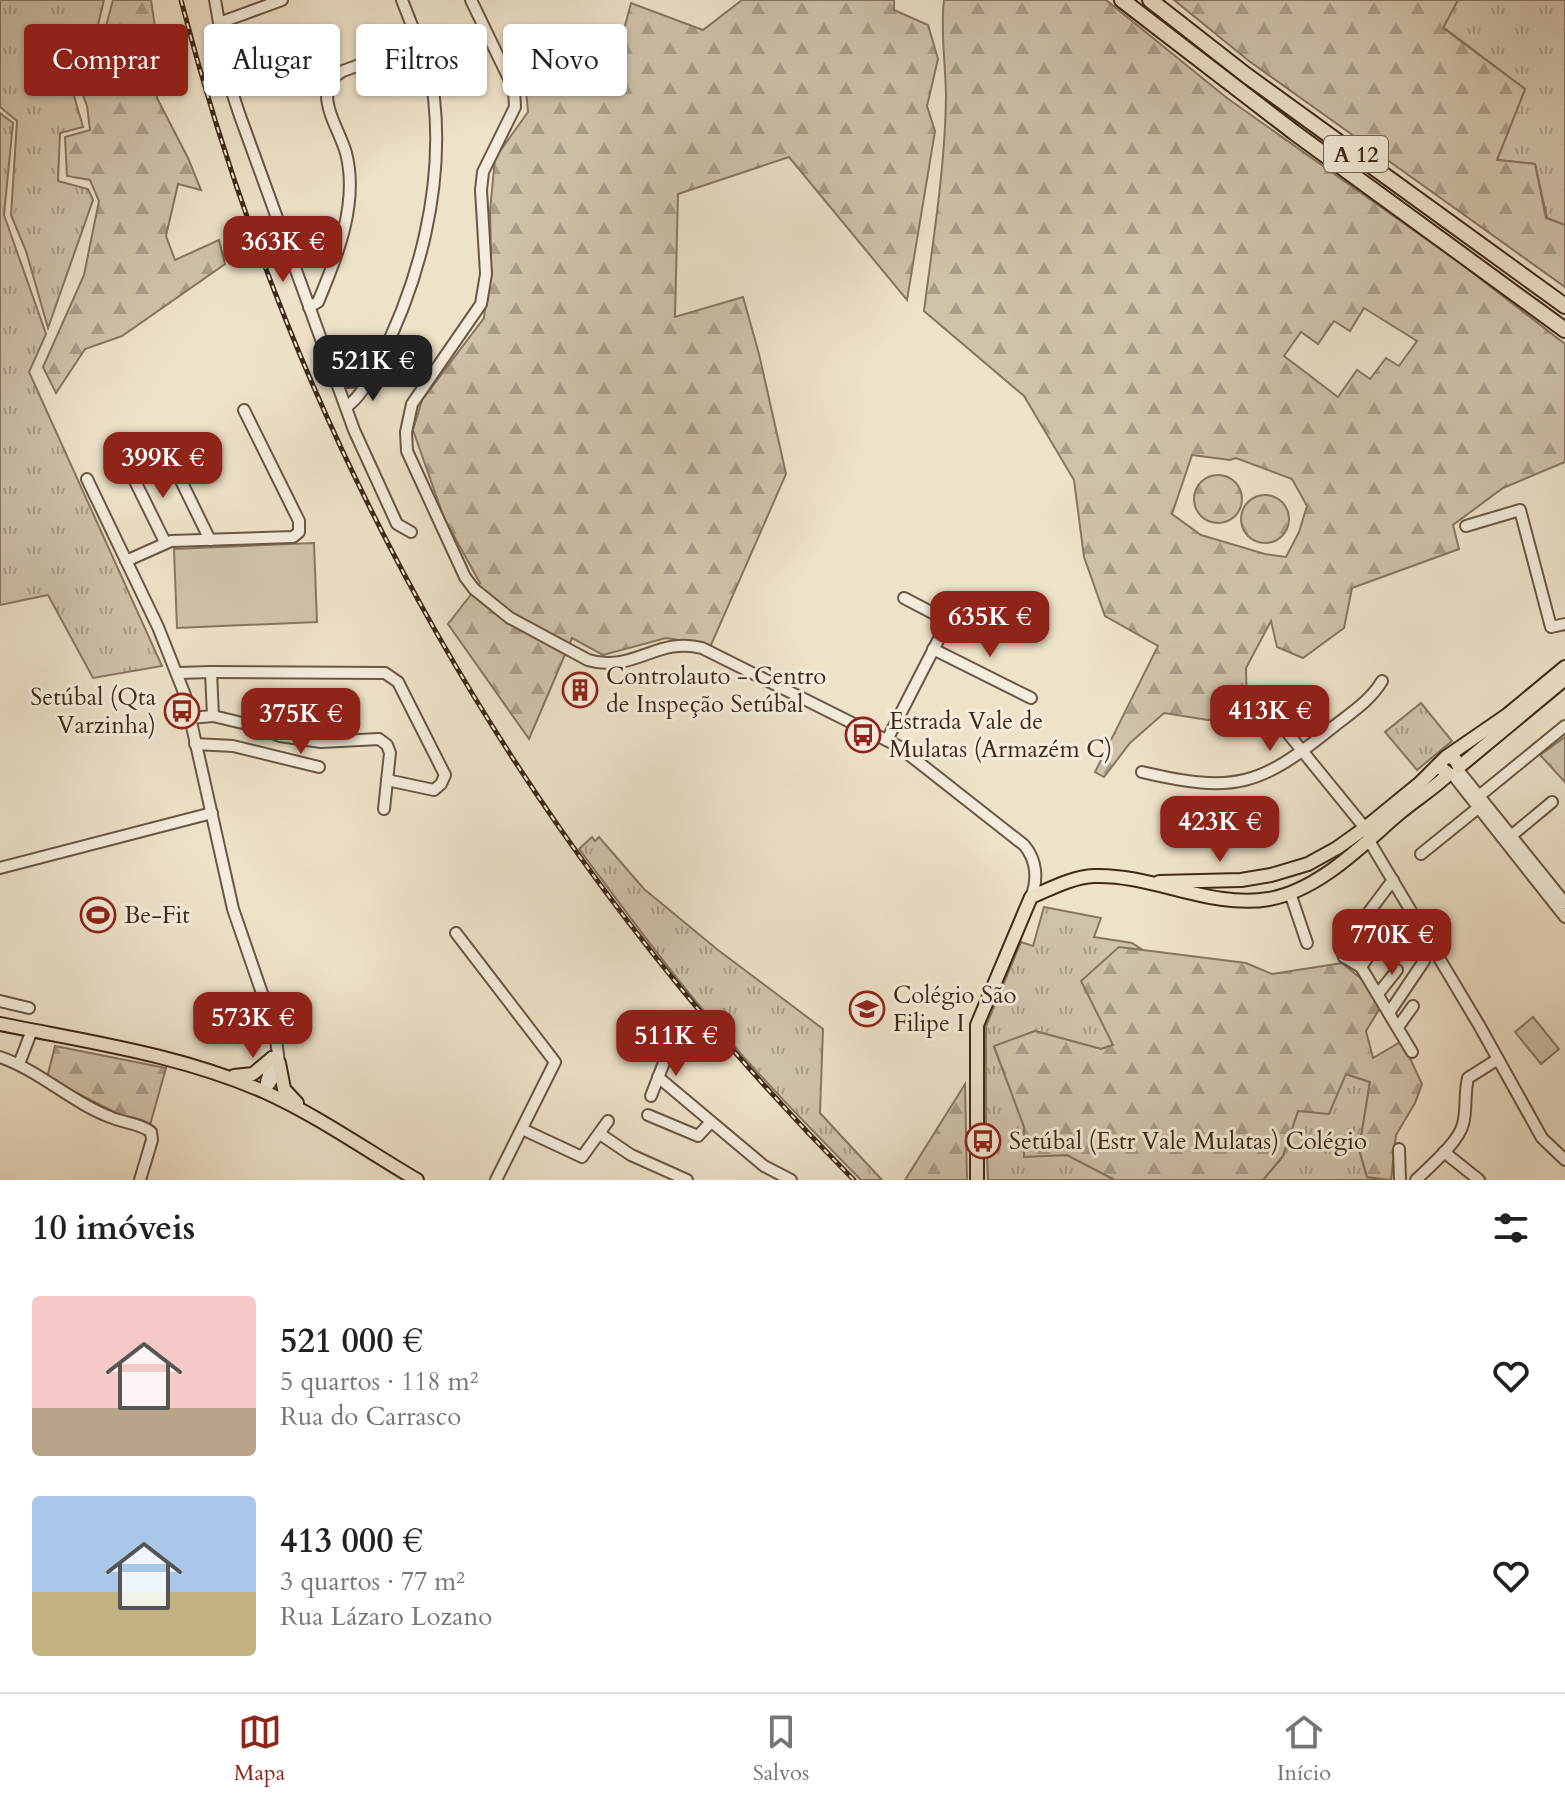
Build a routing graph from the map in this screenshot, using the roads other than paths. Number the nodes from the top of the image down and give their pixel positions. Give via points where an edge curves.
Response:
1 (215, 0) edge
2 (282, 0) edge
3 (402, 0) edge
4 (471, 0) edge
5 (1122, 0) edge
6 (1150, 0) edge
7 (219, 23) junction
8 (411, 24) edge
9 (356, 66) edge
10 (433, 96) edge
11 (299, 277) junction
12 (328, 277) junction
13 (1565, 306) edge
14 (309, 307) junction
15 (1565, 330) edge
16 (332, 368) junction
17 (373, 372) junction
18 (346, 407) junction
19 (244, 410) dead end
20 (164, 446) dead end
21 (131, 473) dead end
22 (87, 479) dead end
23 (1466, 526) dead end
24 (411, 532) dead end
25 (210, 540) junction
26 (165, 542) junction
27 (126, 561) junction
28 (904, 598) dead end
29 (1565, 624) edge
30 (933, 649) junction
31 (1565, 667) edge
32 (211, 672) junction
33 (178, 673) junction
34 (1565, 679) edge
35 (1382, 681) dead end
36 (1031, 698) dead end
37 (1269, 710) dead end
38 (213, 716) junction
39 (190, 718) junction
40 (1565, 726) edge
41 (887, 740) junction
42 (195, 744) junction
43 (1303, 752) junction
44 (319, 767) dead end
45 (1451, 768) junction
46 (1142, 772) dead end
47 (387, 780) junction
48 (1479, 796) junction
49 (1552, 802) dead end
50 (1478, 808) junction
51 (384, 809) dead end
52 (212, 813) junction
53 (1367, 834) junction
54 (1511, 836) junction
55 (1421, 854) dead end
56 (0, 868) edge
57 (1295, 869) junction
58 (1271, 875) junction
59 (1393, 880) junction
60 (1150, 883) junction
61 (1303, 886) junction
62 (1290, 893) junction
63 (1031, 897) junction
64 (1276, 897) junction
65 (1565, 903) edge
66 (1565, 917) edge
67 (1389, 926) dead end
68 (456, 933) dead end
69 (1307, 943) dead end
70 (1424, 961) dead end
71 (1361, 967) junction
72 (1397, 970) dead end
73 (1378, 994) junction
74 (0, 1001) edge
75 (1413, 1006) dead end
76 (29, 1008) dead end
77 (1389, 1013) junction
78 (0, 1024) edge
79 (1398, 1027) junction
80 (32, 1030) junction
81 (670, 1047) dead end
82 (1412, 1052) dead end
83 (0, 1057) edge
84 (1498, 1059) junction
85 (275, 1060) junction
86 (19, 1064) junction
87 (222, 1075) junction
88 (658, 1077) junction
89 (264, 1092) junction
90 (651, 1096) dead end
91 (312, 1115) junction
92 (648, 1115) dead end
93 (608, 1121) dead end
94 (711, 1122) junction
95 (522, 1129) junction
96 (600, 1134) junction
97 (1399, 1149) dead end
98 (1444, 1152) junction
99 (1565, 1160) edge
100 (140, 1180) edge
101 (417, 1180) edge
102 (496, 1180) edge
103 (687, 1180) edge
104 (791, 1180) edge
105 (977, 1180) edge
106 (1400, 1180) edge
107 (1416, 1180) edge
108 (1479, 1180) edge

1 - 7 street
2 - 7 street
3 - 8 street
4 - 41 street via 514,89 515,107 483,172 486,274 481,304 417,394 406,432 411,462 465,577 497,609 588,660 619,664 669,646 691,645
5 - 15 highway, A 12
6 - 13 highway, A 12
7 - 11 street via 235,102
9 - 12 street via 336,75 329,85 328,102 346,151 350,180 345,222
10 - 17 street via 432,191 411,283
11 - 12 street via 313,285
11 - 14 street
12 - 14 street via 318,302
14 - 16 street
16 - 17 street via 341,379 353,382
16 - 18 street
17 - 18 street
18 - 24 street via 397,524
19 - 25 street via 301,528 293,537
20 - 25 street
21 - 26 street
22 - 27 street
23 - 29 street via 1520,510 1551,627
25 - 26 street
26 - 27 street
27 - 33 street
28 - 30 street via 948,621
30 - 36 street
30 - 41 street
31 - 45 main road
32 - 33 street
32 - 38 street
32 - 47 street via 391,675 445,775 434,790
33 - 39 street
34 - 45 main road
35 - 43 street
37 - 43 street
38 - 39 street
38 - 47 street via 321,742 379,739 390,753
39 - 42 street
40 - 48 street
41 - 63 street via 1024,845 1037,882
42 - 44 street via 233,746
42 - 52 street
43 - 46 street via 1275,770 1232,783 1193,783
43 - 53 street
45 - 48 street
45 - 50 street
45 - 53 main road
47 - 51 street
48 - 54 street
49 - 54 street
50 - 55 street
50 - 66 street
52 - 56 street
52 - 85 street via 233,909 275,1031
53 - 57 main road
53 - 59 street
53 - 61 main road
54 - 65 street
57 - 58 main road
57 - 61 main road via 1294,880
58 - 60 main road
58 - 64 main road via 1279,884
59 - 71 street via 1341,949
59 - 84 street
60 - 63 main road via 1093,876
60 - 64 main road via 1231,900
61 - 62 main road
62 - 64 main road
62 - 69 street
63 - 105 main road via 978,1020
67 - 71 street
68 - 95 street via 555,1062
70 - 77 street
71 - 73 street
72 - 73 street
73 - 77 street
74 - 76 street
75 - 79 street
77 - 79 street
78 - 80 main road
79 - 82 street
80 - 86 street
80 - 87 main road
81 - 88 street
83 - 86 street
84 - 98 street via 1468,1078 1463,1126
84 - 99 street via 1542,1138
85 - 87 main road via 253,1074
85 - 89 street via 275,1076
85 - 91 main road via 286,1093
86 - 100 street via 110,1118 151,1132
87 - 89 main road
88 - 90 street
88 - 94 street
89 - 91 main road
91 - 101 main road
92 - 94 street via 698,1136
93 - 96 street
94 - 104 street via 764,1166
95 - 96 street via 580,1158
95 - 102 street
96 - 103 street via 631,1155
97 - 106 street
98 - 107 street
98 - 108 street

